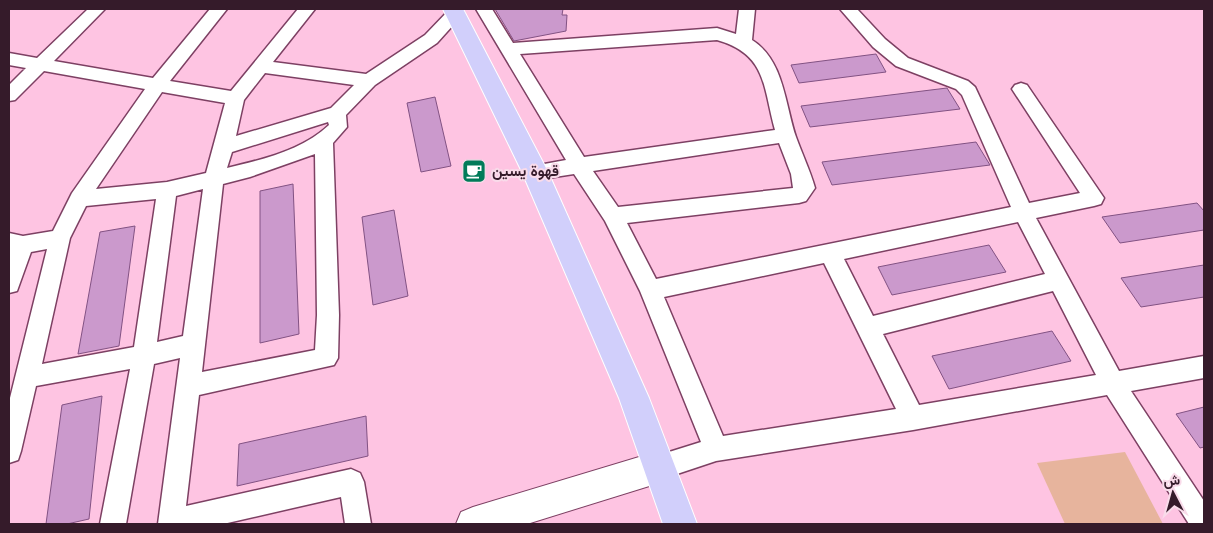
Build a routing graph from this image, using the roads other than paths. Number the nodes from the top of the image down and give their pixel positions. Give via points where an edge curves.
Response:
1 (97, 9) edge
2 (219, 9) edge
3 (307, 9) edge
4 (484, 9) edge
5 (747, 9) edge
6 (848, 9) edge
7 (455, 11) edge
8 (743, 42) junction
9 (507, 49) junction
10 (9, 59) edge
11 (40, 64) junction
12 (262, 67) junction
13 (369, 81) junction
14 (157, 85) junction
15 (1021, 89) dead end
16 (9, 95) edge
17 (235, 98) junction
18 (337, 113) junction
19 (786, 135) junction
20 (324, 141) junction
21 (224, 147) junction
22 (579, 165) junction
23 (535, 172) junction
24 (214, 179) junction
25 (167, 190) junction
26 (79, 199) junction
27 (1023, 212) junction
28 (613, 216) junction
29 (60, 238) junction
30 (16, 243) edge
31 (830, 253) junction
32 (1058, 280) junction
33 (9, 284) edge
34 (650, 290) junction
35 (868, 328) junction
36 (193, 344) junction
37 (144, 356) junction
38 (1204, 366) edge
39 (27, 377) junction
40 (1112, 382) junction
41 (188, 386) junction
42 (913, 418) junction
43 (716, 449) junction
44 (9, 451) edge
45 (659, 467) junction
46 (171, 523) edge
47 (114, 524) edge
48 (358, 524) edge
49 (473, 524) edge
50 (680, 524) edge
51 (1204, 524) edge

1 - 11 street
2 - 14 street
3 - 12 street
4 - 9 street
5 - 8 street
6 - 27 street via 879,43 902,62 970,91
7 - 13 street via 431,39
7 - 23 main road
8 - 9 street via 717,34 695,34
8 - 19 street via 766,64
9 - 22 street
10 - 11 street
11 - 14 street
11 - 16 street
12 - 13 street
12 - 17 street
13 - 18 street
14 - 17 street
14 - 26 street
15 - 27 street via 1094,198
17 - 21 street
18 - 20 street via 338,127
18 - 21 street
19 - 22 street
19 - 28 street via 801,169 805,188 799,195
20 - 24 street via 297,154
20 - 41 street via 326,358
21 - 24 street
22 - 23 street
22 - 28 street
23 - 45 main road via 634,398
24 - 25 street
24 - 36 street
25 - 26 street
25 - 37 street
26 - 29 street
27 - 31 street
27 - 32 street
28 - 34 street
29 - 30 street
29 - 39 street
30 - 33 street
31 - 34 street
31 - 35 street
32 - 35 street
32 - 40 street
34 - 43 street
35 - 42 street
36 - 37 street
36 - 41 street
37 - 39 street
37 - 47 street
38 - 40 street
39 - 44 street
40 - 42 street
40 - 51 street
41 - 46 street
42 - 43 street
43 - 45 street
45 - 49 street
45 - 50 main road
46 - 48 street via 351,482

